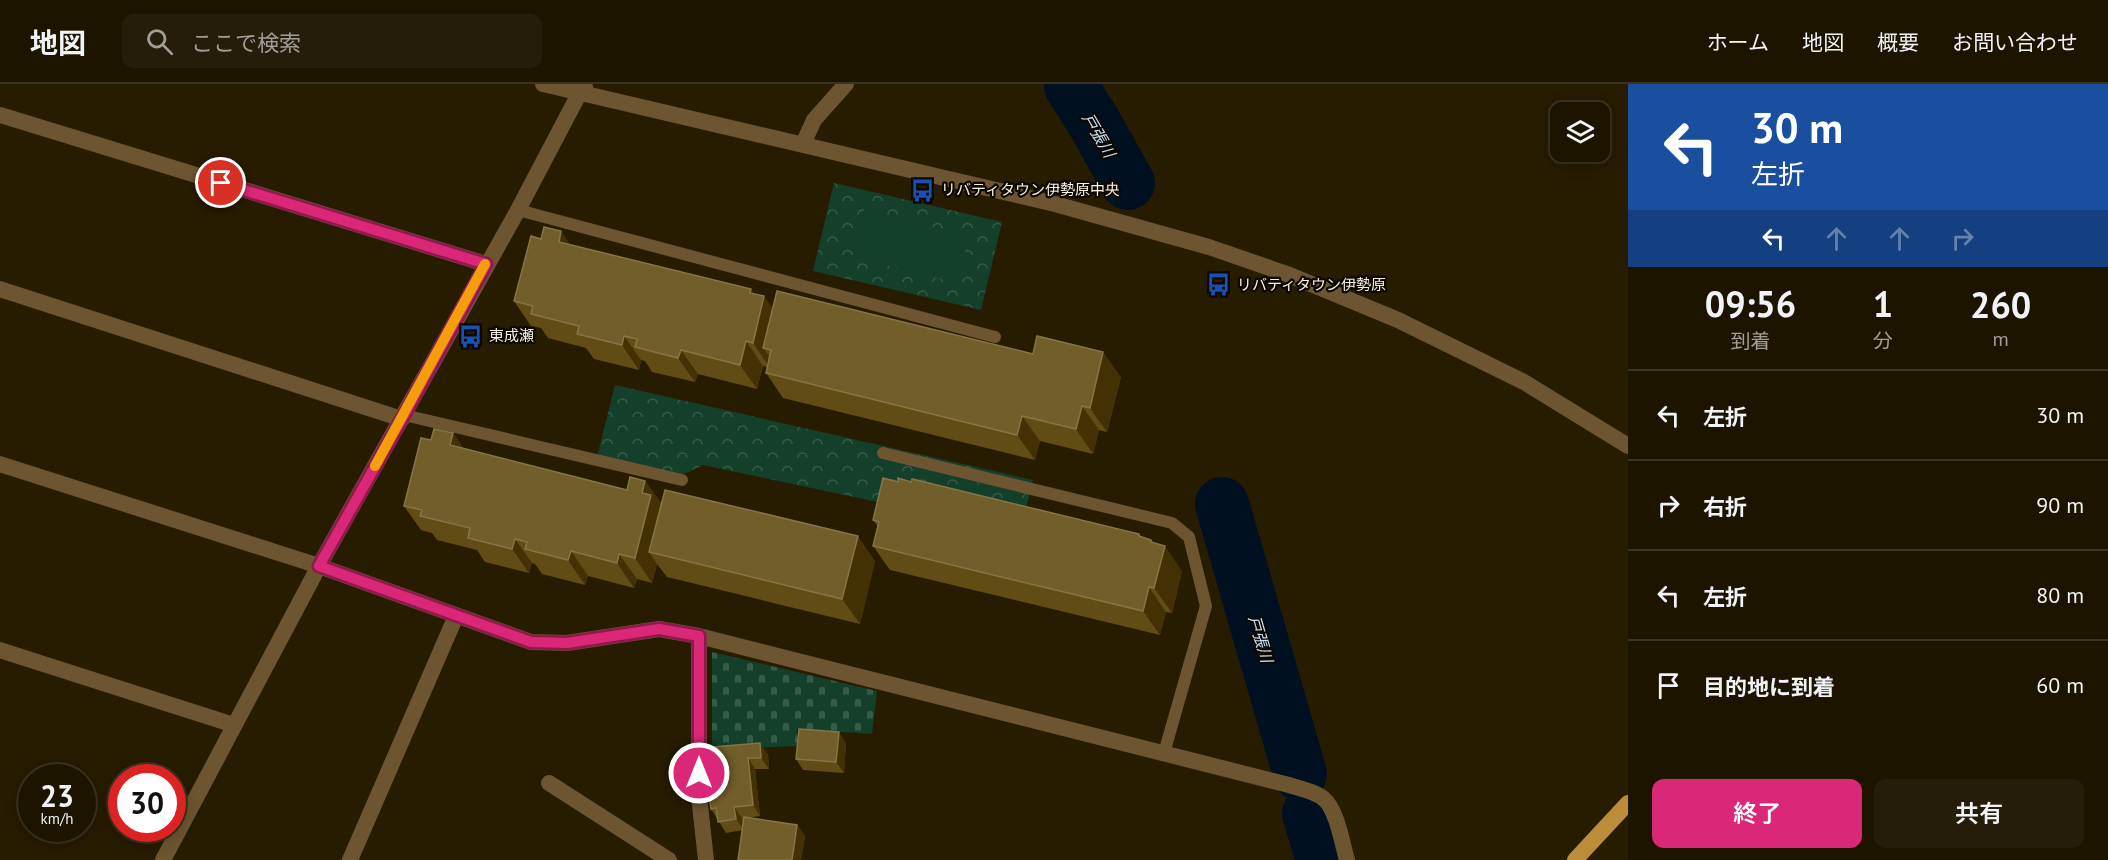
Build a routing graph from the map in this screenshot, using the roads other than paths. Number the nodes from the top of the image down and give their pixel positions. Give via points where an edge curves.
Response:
1 (543, 84) edge
2 (846, 84) edge
3 (583, 89) edge
4 (0, 115) edge
5 (804, 144) junction
6 (518, 210) junction
7 (486, 264) junction
8 (0, 289) edge
9 (995, 337) dead end
10 (403, 417) junction
11 (1628, 446) edge
12 (883, 453) dead end
13 (0, 464) edge
14 (682, 480) dead end
15 (319, 566) junction
16 (456, 616) junction
17 (699, 636) junction
18 (0, 650) edge
19 (234, 725) junction
20 (1164, 753) junction
21 (549, 783) dead end
22 (1628, 803) edge
23 (163, 860) edge
24 (350, 860) edge
25 (669, 860) edge
26 (706, 860) edge
27 (1347, 860) edge
28 (1575, 860) edge

1 - 3 street
2 - 5 street via 814,120
3 - 5 street
3 - 6 street
4 - 7 street
5 - 11 street via 1124,222 1287,274 1398,320 1524,382
6 - 7 street
6 - 9 lane
7 - 10 street
8 - 10 street
10 - 14 lane
10 - 15 street
12 - 20 lane via 1172,523 1189,537 1206,606
13 - 15 street
15 - 16 street
15 - 19 street
16 - 17 street via 531,642 567,643 659,629
16 - 24 street
17 - 20 street
17 - 26 street via 699,796
18 - 19 street
19 - 23 street
20 - 27 street via 1318,795 1333,811
21 - 25 street
22 - 28 main road

